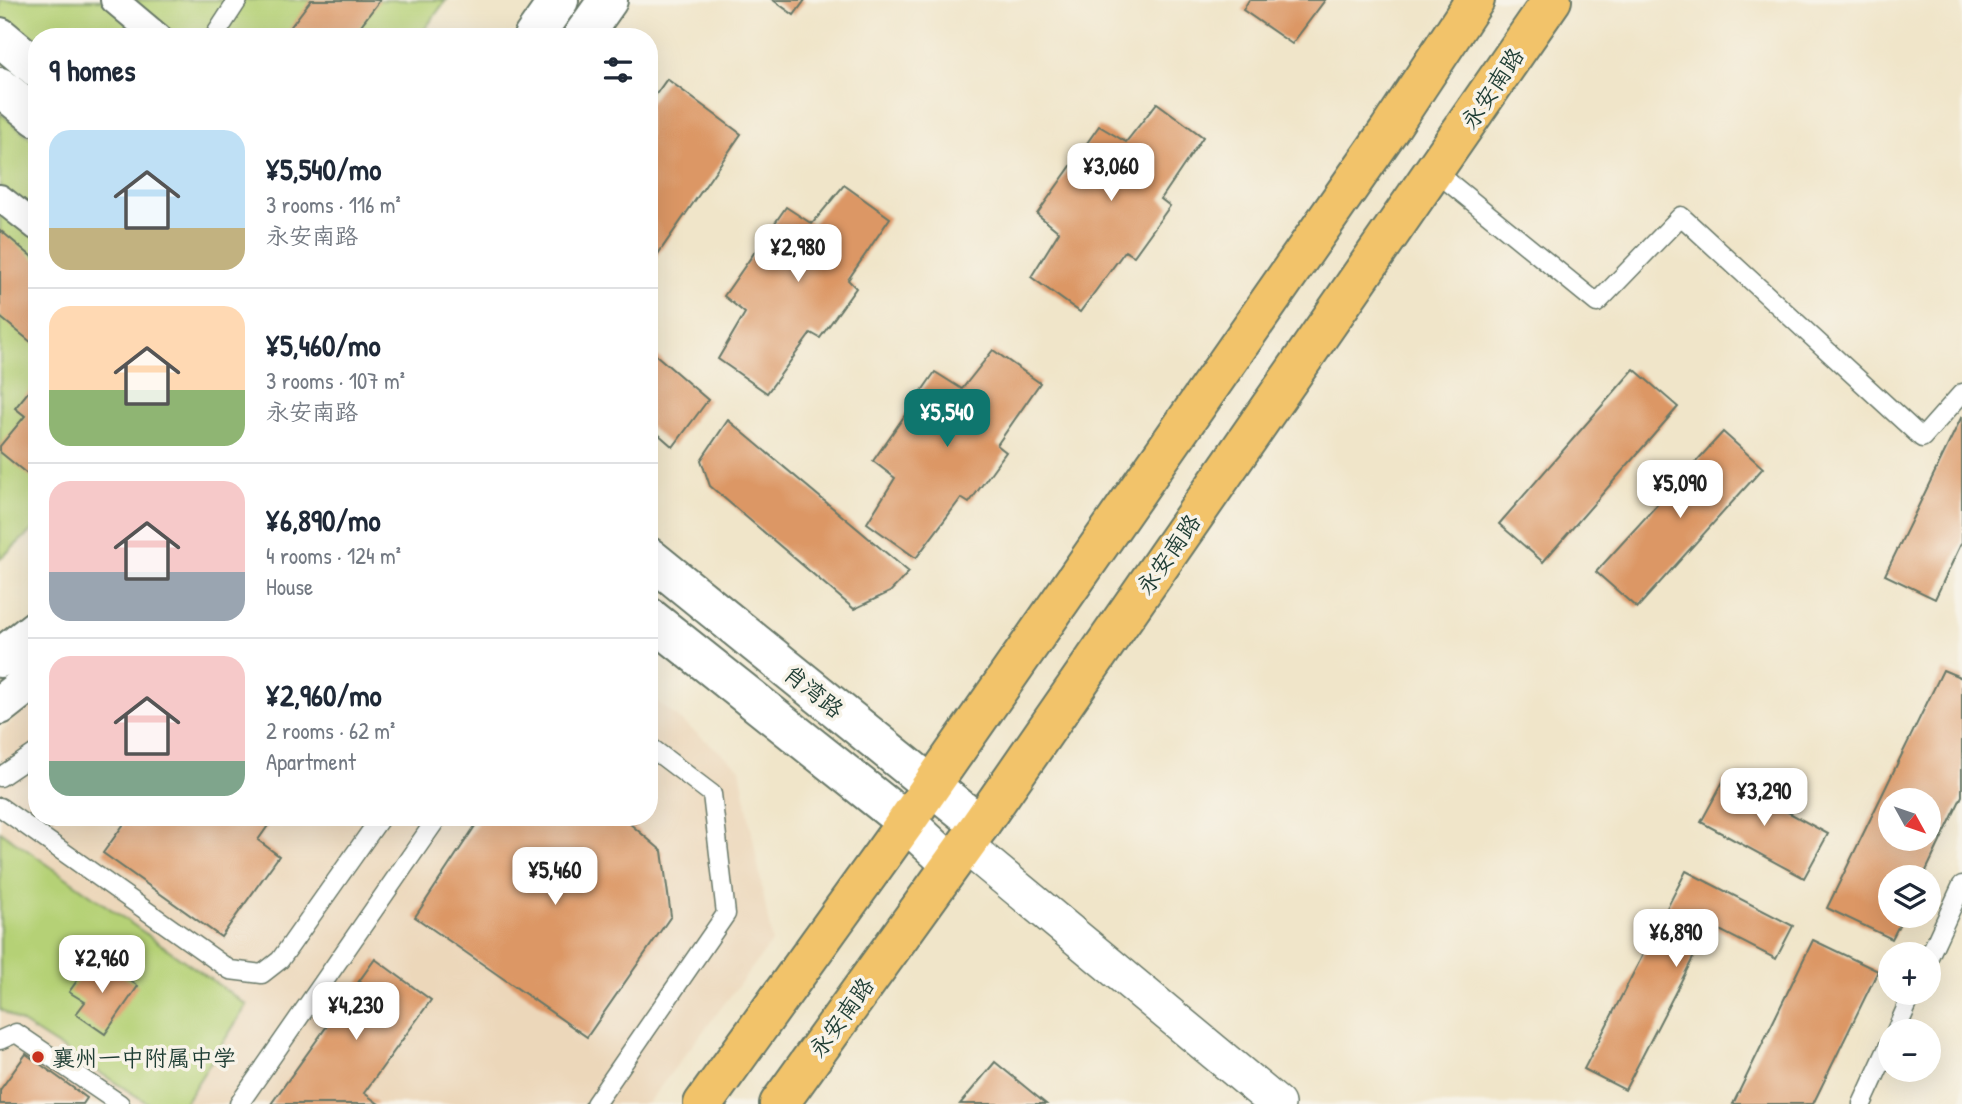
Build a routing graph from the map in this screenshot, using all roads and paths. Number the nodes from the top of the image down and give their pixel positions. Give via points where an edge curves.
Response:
1 (114, 0) edge
2 (238, 0) edge
3 (559, 0) edge
4 (608, 0) edge
5 (1475, 0) edge
6 (1552, 0) edge
7 (147, 28) edge
8 (220, 28) edge
9 (540, 28) edge
10 (588, 28) edge
11 (0, 37) edge
12 (28, 60) edge
13 (0, 87) edge
14 (28, 110) edge
15 (1435, 171) junction
16 (0, 198) edge
17 (28, 220) edge
18 (1962, 393) edge
19 (658, 564) edge
20 (658, 624) edge
21 (28, 636) edge
22 (0, 658) edge
23 (28, 683) edge
24 (0, 705) edge
25 (658, 753) edge
26 (28, 758) edge
27 (0, 777) edge
28 (931, 786) junction
29 (0, 807) edge
30 (905, 822) junction
31 (374, 826) edge
32 (432, 826) edge
33 (965, 845) junction
34 (1962, 885) edge
35 (1935, 942) edge
36 (0, 1040) edge
37 (1878, 1069) edge
38 (120, 1104) edge
39 (239, 1104) edge
40 (595, 1104) edge
41 (703, 1104) edge
42 (779, 1104) edge
43 (1277, 1104) edge
44 (1862, 1104) edge

1 - 7 street
2 - 8 lane
3 - 9 street
4 - 10 street
5 - 28 main road via 1381,142
6 - 15 main road, 永安南路
11 - 12 street
13 - 14 street
15 - 18 lane via 1597,303 1681,216 1922,438
15 - 33 main road, 永安南路
16 - 17 street
19 - 28 street, 肖湾路
20 - 30 street, 肖湾路
21 - 22 street
23 - 24 street
25 - 40 lane via 712,794 726,914
26 - 27 lane
28 - 30 main road
28 - 33 street, 肖湾路
29 - 31 lane via 230,970 262,974 280,960
30 - 33 street, 肖湾路
30 - 41 main road
32 - 39 lane
33 - 42 main road, 永安南路
33 - 43 street
34 - 35 lane
36 - 38 lane via 16,1033
37 - 44 lane

